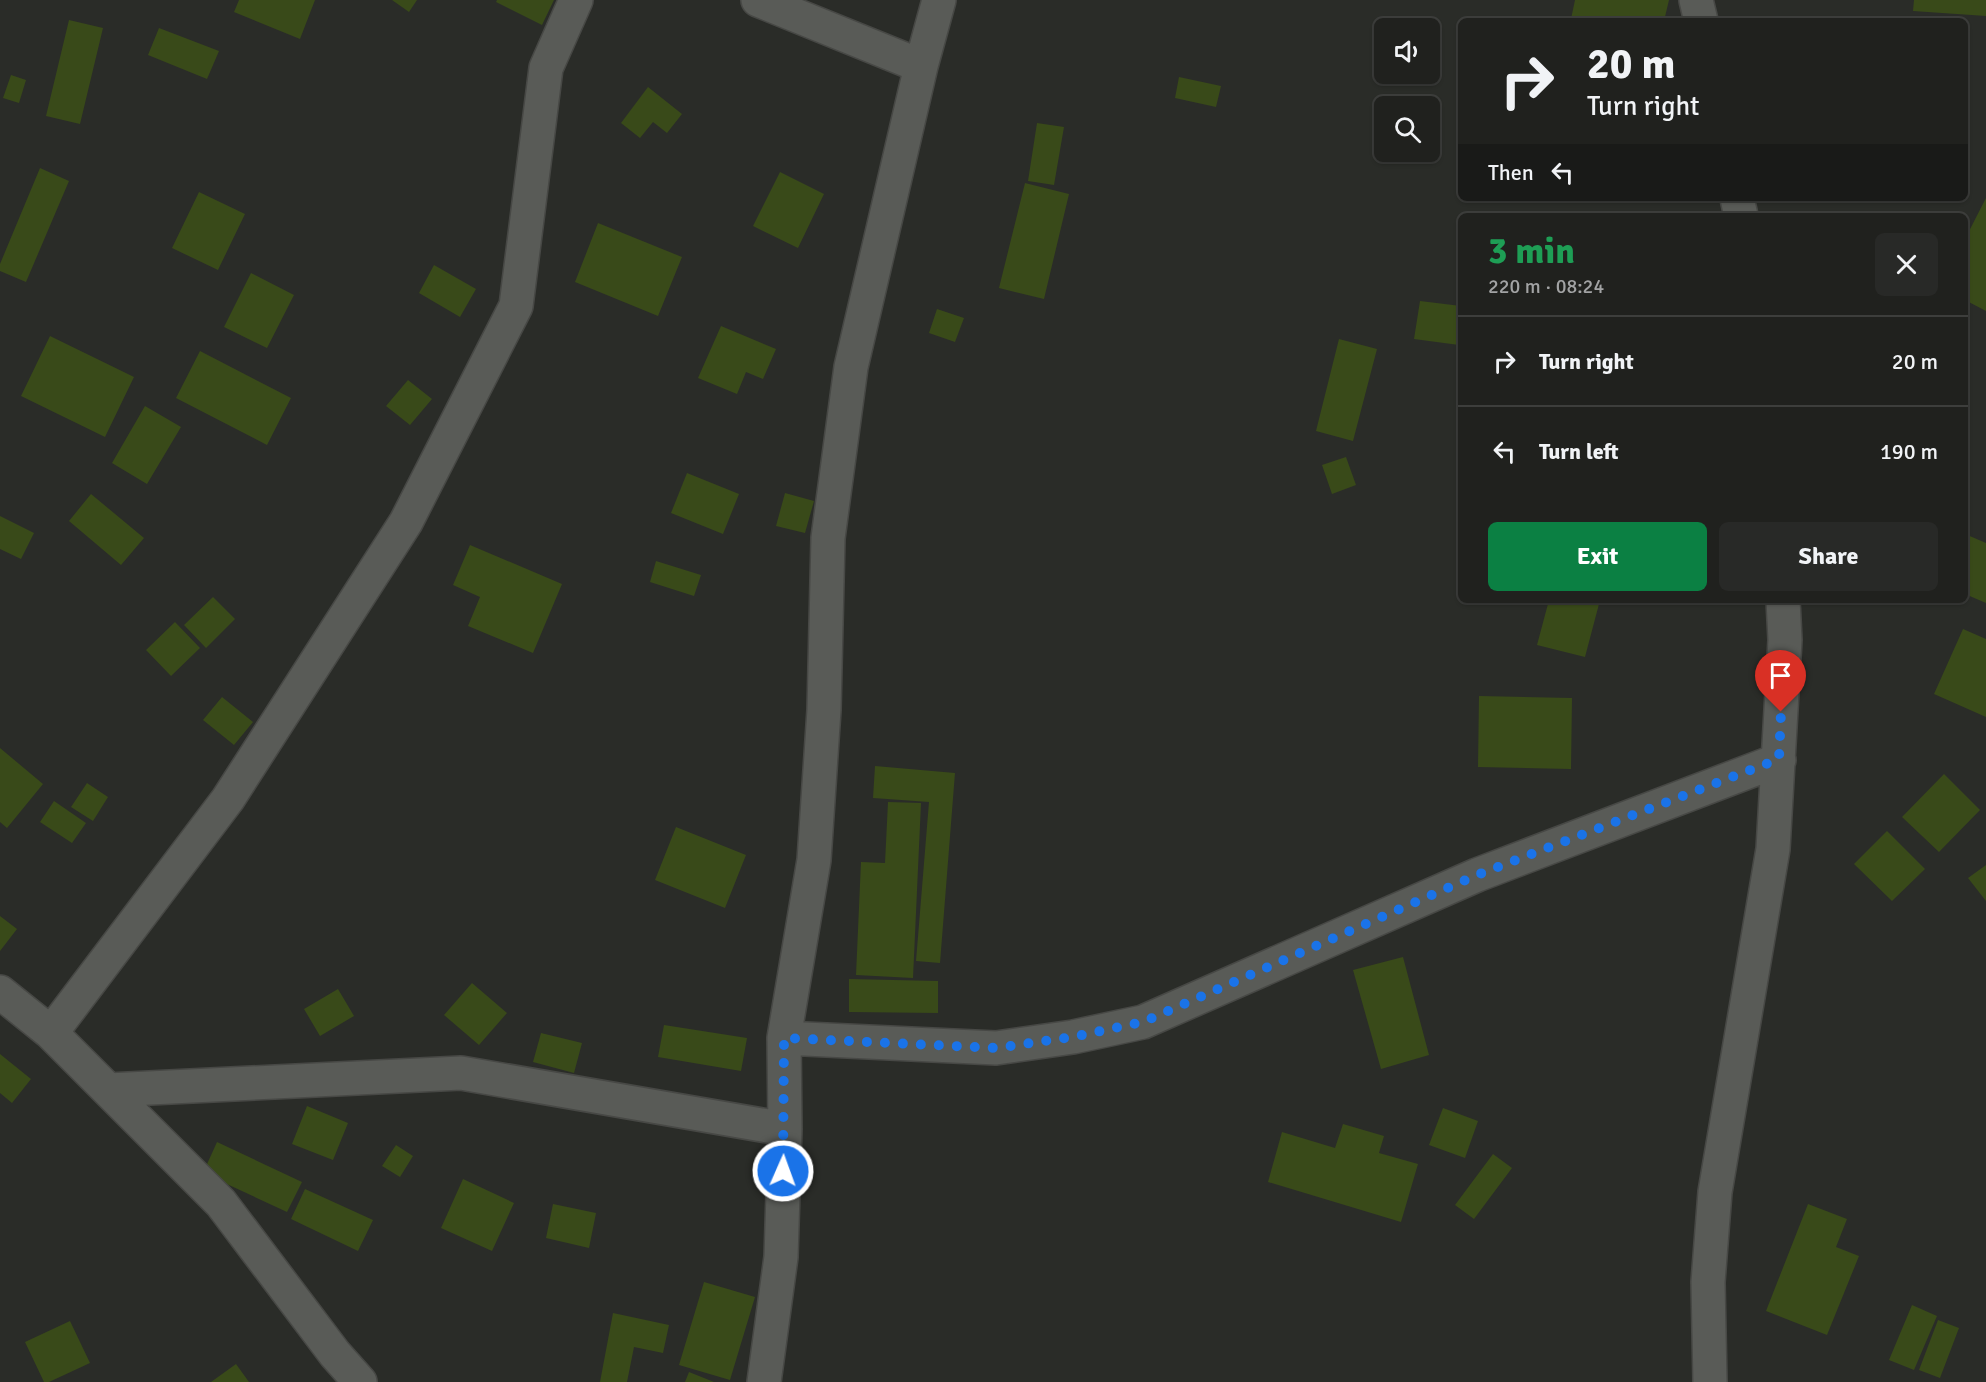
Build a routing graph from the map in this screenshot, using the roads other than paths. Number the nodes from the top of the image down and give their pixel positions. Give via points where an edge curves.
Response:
1 (576, 0) edge
2 (758, 0) edge
3 (939, 0) edge
4 (1696, 0) edge
5 (1700, 18) edge
6 (921, 66) junction
7 (1783, 603) edge
8 (1779, 759) junction
9 (0, 992) edge
10 (51, 1033) junction
11 (784, 1038) junction
12 (108, 1090) junction
13 (785, 1129) junction
14 (360, 1382) edge
15 (764, 1382) edge
16 (1710, 1382) edge

1 - 10 street via 546,68 516,306 511,317 400,532 228,799
2 - 6 street
3 - 6 street
4 - 5 street
6 - 11 street via 851,367 828,538 824,710 814,860
7 - 8 street
8 - 11 street via 1477,875 1143,1022 996,1048
8 - 16 street via 1773,849 1715,1192 1708,1282
9 - 10 street
10 - 12 street
11 - 13 street
12 - 13 street via 462,1074
12 - 14 street via 221,1203
13 - 15 street via 781,1257

